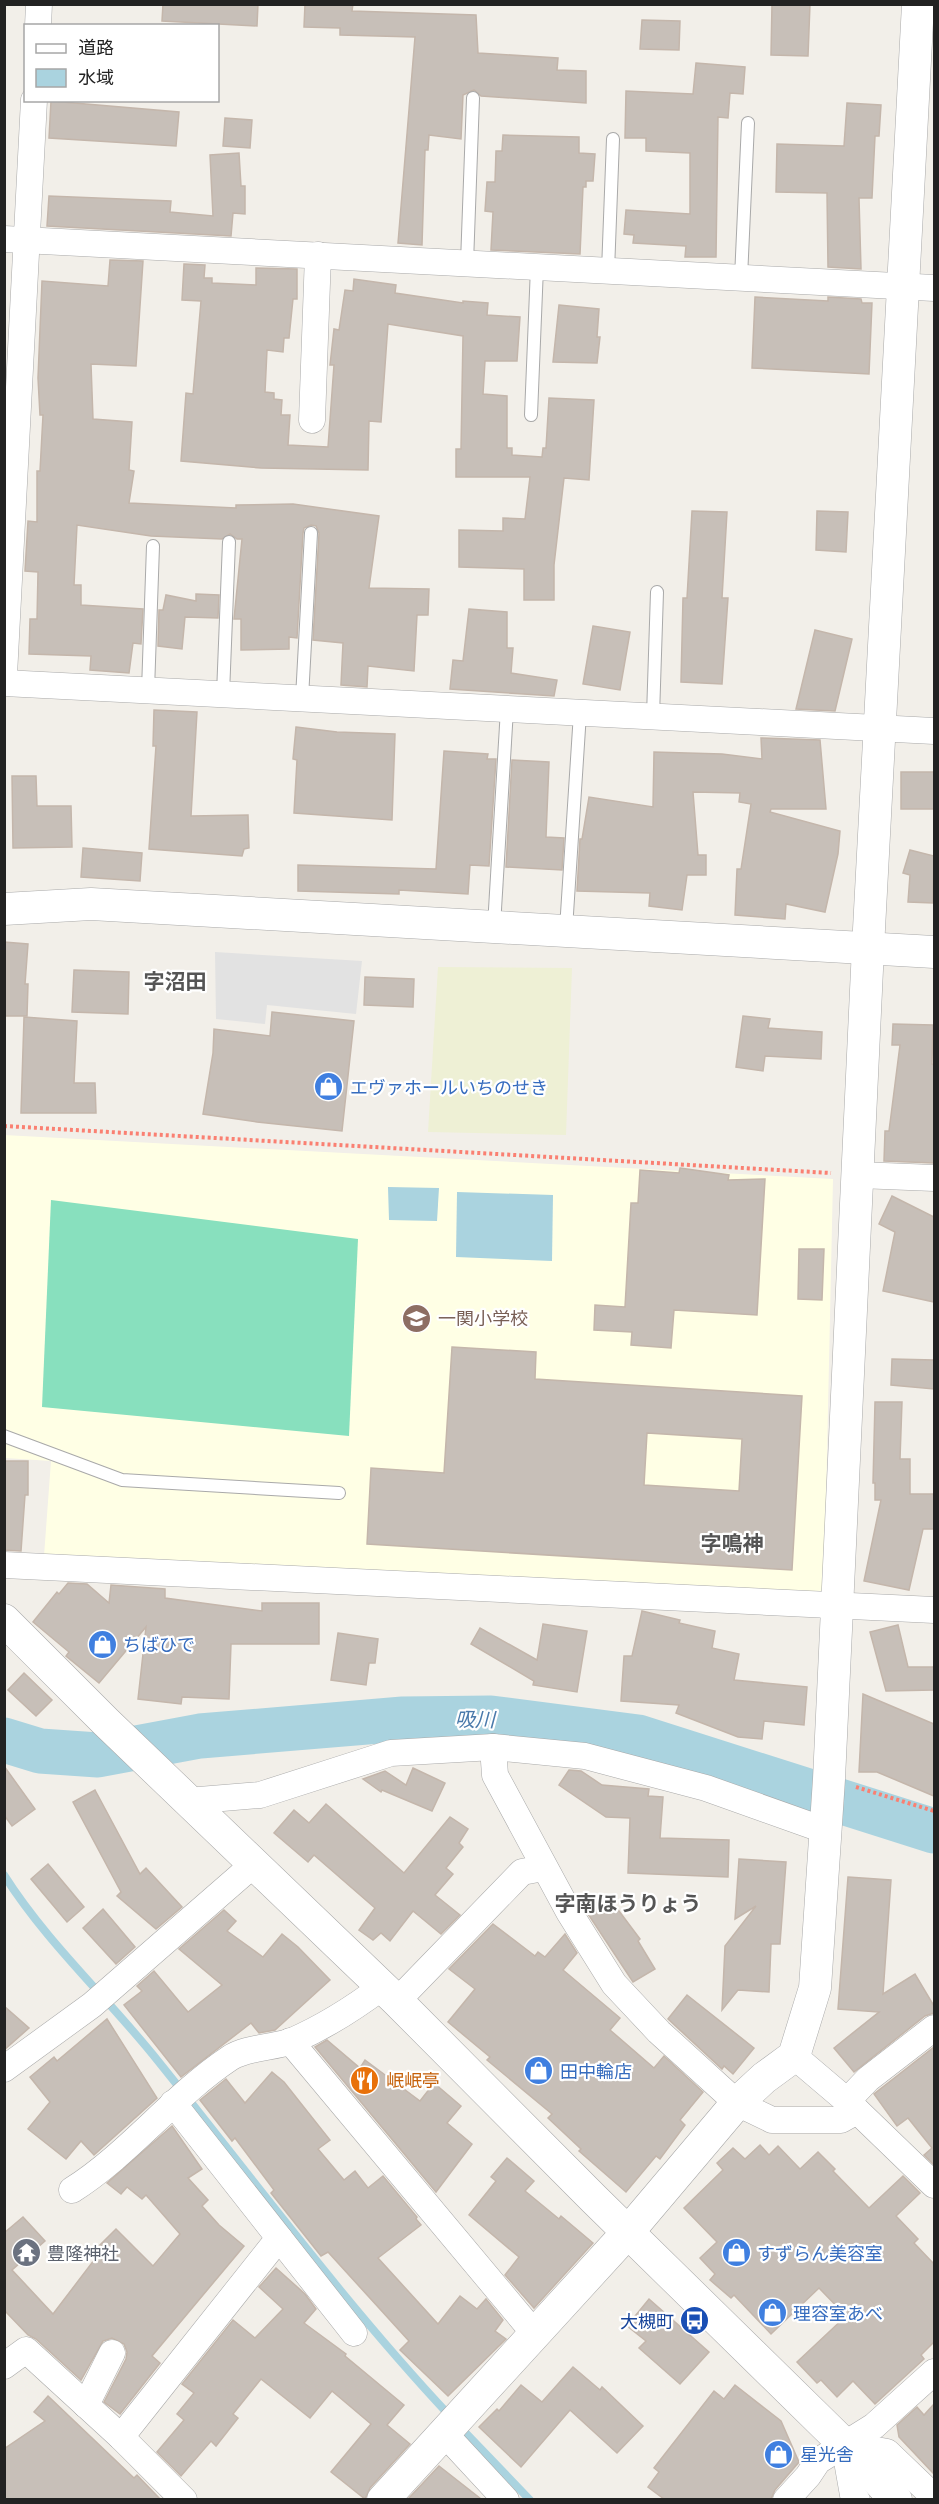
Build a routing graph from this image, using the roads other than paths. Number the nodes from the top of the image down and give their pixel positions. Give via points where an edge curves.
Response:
1 (39, 4) edge
2 (918, 4) edge
3 (38, 24) edge
4 (473, 98) dead end
5 (34, 102) edge
6 (748, 123) dead end
7 (613, 139) dead end
8 (15, 240) edge
9 (318, 255) junction
10 (467, 263) junction
11 (537, 267) junction
12 (608, 271) junction
13 (741, 278) junction
14 (903, 286) junction
15 (934, 288) edge
16 (531, 415) dead end
17 (312, 420) dead end
18 (311, 533) dead end
19 (229, 542) dead end
20 (153, 546) dead end
21 (657, 592) dead end
22 (4, 675) edge
23 (4, 683) edge
24 (148, 690) junction
25 (224, 694) junction
26 (302, 698) junction
27 (507, 709) junction
28 (580, 713) junction
29 (653, 716) junction
30 (881, 728) junction
31 (934, 731) edge
32 (4, 909) edge
33 (493, 928) junction
34 (566, 931) junction
35 (868, 948) junction
36 (934, 952) edge
37 (859, 1175) junction
38 (934, 1178) edge
39 (4, 1436) edge
40 (339, 1492) dead end
41 (4, 1565) edge
42 (837, 1605) junction
43 (934, 1610) edge
44 (4, 1620) edge
45 (493, 1747) junction
46 (187, 1801) junction
47 (825, 1825) junction
48 (254, 1864) junction
49 (543, 1868) junction
50 (389, 1994) junction
51 (934, 2028) edge
52 (290, 2041) junction
53 (794, 2056) junction
54 (4, 2069) edge
55 (173, 2103) junction
56 (737, 2103) junction
57 (852, 2106) junction
58 (934, 2186) edge
59 (72, 2190) dead end
60 (628, 2232) junction
61 (279, 2238) junction
62 (354, 2333) dead end
63 (534, 2333) junction
64 (112, 2353) dead end
65 (4, 2366) edge
66 (934, 2372) edge
67 (86, 2405) junction
68 (443, 2432) junction
69 (121, 2437) junction
70 (844, 2444) junction
71 (934, 2497) edge
72 (184, 2499) edge
73 (383, 2499) edge
74 (506, 2499) edge
75 (786, 2499) edge
76 (857, 2499) edge
77 (896, 2499) edge

1 - 3 street
2 - 14 street
4 - 10 lane
5 - 8 street
6 - 13 lane
7 - 12 lane
8 - 9 street
8 - 22 street
9 - 10 street
9 - 17 street
10 - 11 street
11 - 12 street
11 - 16 lane
12 - 13 street
13 - 14 street
14 - 15 street
14 - 30 street
18 - 26 lane
19 - 25 lane
20 - 24 lane
21 - 29 lane
23 - 24 street
24 - 25 street
25 - 26 street
26 - 27 street
27 - 28 street
27 - 33 lane
28 - 29 street
28 - 34 lane
29 - 30 street
30 - 31 street
30 - 35 street
32 - 33 street via 91,904
33 - 34 street
34 - 35 street
35 - 36 street
35 - 37 street
37 - 38 street
37 - 42 street
39 - 40 lane via 122,1479
41 - 42 street
42 - 43 street
42 - 47 street
44 - 46 street
45 - 46 street via 391,1753 260,1795
45 - 47 street via 585,1756
45 - 49 street via 495,1775
46 - 48 street
47 - 53 street via 815,1988
48 - 50 street
48 - 54 street via 92,2005
49 - 50 street via 522,1872
49 - 56 street via 614,1984 659,2032
50 - 52 street
50 - 60 street
51 - 57 street via 868,2079
52 - 55 street via 233,2056
52 - 63 street
53 - 56 street
53 - 57 street
55 - 59 street via 91,2178
55 - 61 street
56 - 57 street via 772,2120 841,2120
56 - 60 street
57 - 58 street
60 - 63 street
60 - 70 street
61 - 62 street
61 - 69 street
63 - 68 street
64 - 67 street
65 - 67 street via 26,2350
66 - 70 street via 874,2426
67 - 69 street
68 - 73 street
68 - 74 street
69 - 72 street
70 - 71 street via 887,2452
70 - 75 street via 818,2461
70 - 76 street via 853,2496
70 - 77 street

